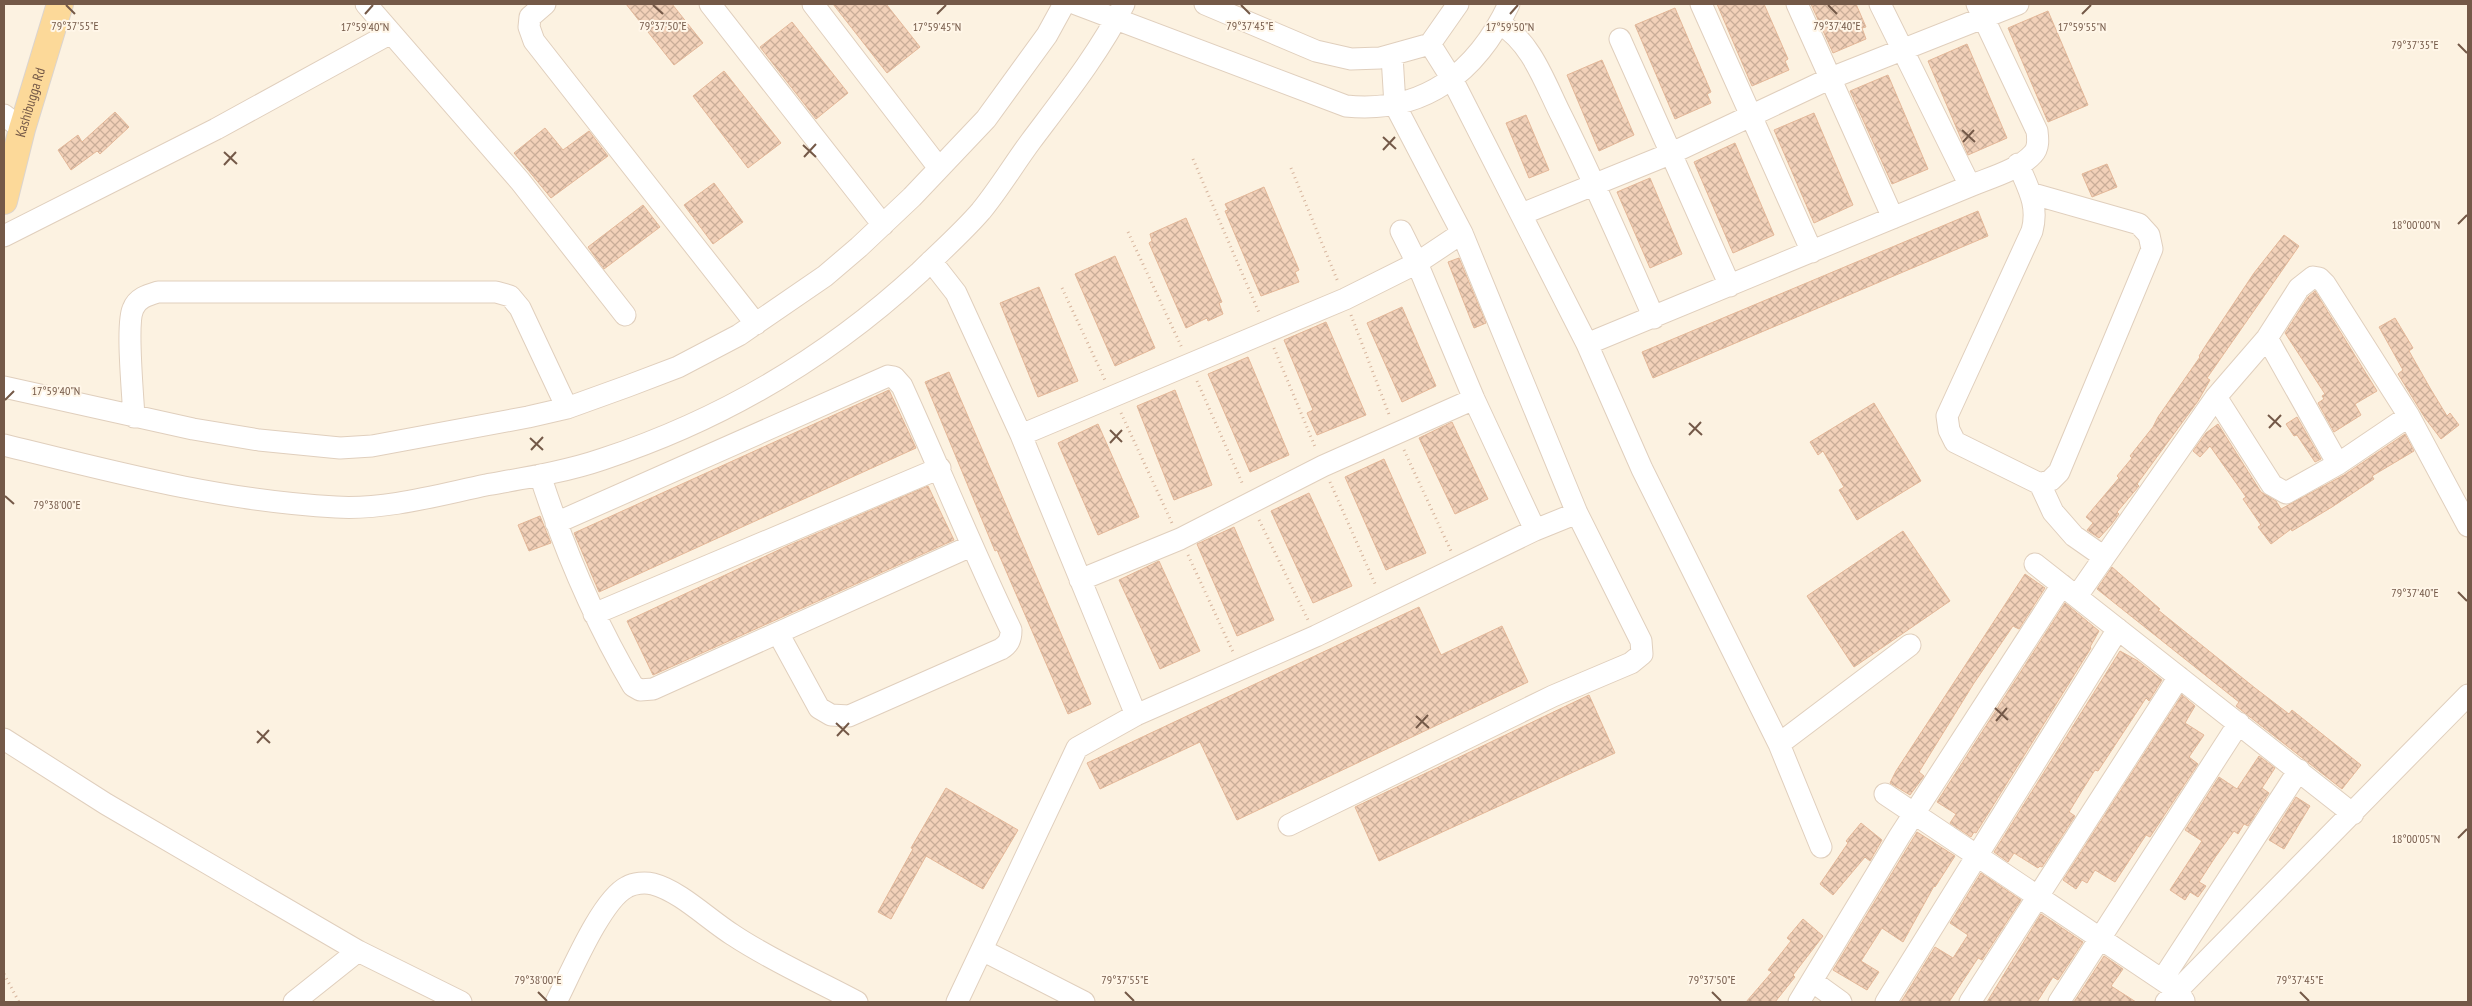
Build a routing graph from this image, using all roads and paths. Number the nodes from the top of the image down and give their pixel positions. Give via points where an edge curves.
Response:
1 (60, 4) edge
2 (366, 4) edge
3 (545, 4) edge
4 (710, 4) edge
5 (813, 4) edge
6 (1064, 4) edge
7 (1076, 4) edge
8 (1205, 4) edge
9 (1458, 4) edge
10 (1509, 4) edge
11 (1701, 4) edge
12 (1797, 4) edge
13 (1880, 4) edge
14 (2018, 4) edge
15 (1980, 10) edge
16 (1120, 11) edge
17 (1500, 24) junction
18 (391, 33) junction
19 (1620, 39) dead end
20 (1430, 44) junction
21 (1903, 50) junction
22 (1392, 56) junction
23 (1830, 78) junction
24 (1452, 79) junction
25 (1395, 104) junction
26 (1751, 117) junction
27 (13, 122) edge
28 (1672, 153) junction
29 (1193, 159) dead end
30 (2018, 164) junction
31 (939, 168) junction
32 (1292, 168) dead end
33 (1596, 184) junction
34 (1970, 186) junction
35 (2030, 193) junction
36 (4, 201) edge
37 (1522, 214) junction
38 (1893, 218) junction
39 (882, 225) junction
40 (1401, 231) dead end
41 (1128, 232) dead end
42 (1462, 233) junction
43 (4, 236) edge
44 (1812, 252) junction
45 (931, 261) junction
46 (1417, 263) junction
47 (1730, 286) junction
48 (1062, 288) dead end
49 (1345, 299) junction
50 (625, 315) dead end
51 (1654, 318) junction
52 (756, 324) junction
53 (1267, 332) junction
54 (2267, 338) junction
55 (1587, 344) junction
56 (1190, 364) junction
57 (4, 387) edge
58 (1113, 396) junction
59 (2216, 397) junction
60 (1474, 399) junction
61 (566, 408) junction
62 (2409, 416) junction
63 (134, 417) junction
64 (1397, 434) junction
65 (1021, 435) junction
66 (4, 445) edge
67 (2338, 464) junction
68 (1323, 466) junction
69 (940, 468) junction
70 (540, 476) junction
71 (2040, 484) junction
72 (1250, 503) junction
73 (1577, 512) junction
74 (556, 523) junction
75 (2468, 526) edge
76 (1535, 530) junction
77 (1180, 539) junction
78 (971, 546) junction
79 (2104, 557) junction
80 (2035, 564) dead end
81 (1459, 567) junction
82 (1080, 580) junction
83 (2069, 590) junction
84 (1384, 605) junction
85 (594, 614) junction
86 (2118, 629) junction
87 (778, 633) junction
88 (1316, 636) junction
89 (1910, 645) dead end
90 (1241, 670) junction
91 (2179, 676) junction
92 (2468, 695) edge
93 (1136, 715) junction
94 (2239, 723) junction
95 (4, 739) edge
96 (1779, 744) junction
97 (2299, 770) junction
98 (1885, 794) dead end
99 (1915, 814) junction
100 (2352, 814) junction
101 (1289, 825) dead end
102 (1821, 847) dead end
103 (1978, 857) junction
104 (2037, 896) junction
105 (2101, 939) junction
106 (982, 950) junction
107 (358, 952) junction
108 (4, 974) edge
109 (1812, 981) junction
110 (2172, 994) edge
111 (19, 1002) edge
112 (294, 1002) edge
113 (461, 1002) edge
114 (556, 1002) edge
115 (857, 1002) edge
116 (957, 1002) edge
117 (1084, 1002) edge
118 (1799, 1002) edge
119 (1841, 1002) edge
120 (1886, 1002) edge
121 (1970, 1002) edge
122 (2060, 1002) edge

1 - 27 main road, Kashibugga Rd
2 - 18 street
3 - 52 street via 530,17 529,27 534,41
4 - 39 street
5 - 31 street
6 - 31 street via 1047,36 986,119
7 - 16 street
8 - 22 street via 1316,50 1351,59
9 - 20 street
10 - 17 street
11 - 26 street
12 - 23 street
13 - 21 street
14 - 15 street
15 - 21 street
15 - 30 street via 2037,132 2034,153
16 - 25 street via 1346,106 1367,108
16 - 45 street via 1088,63 981,210
17 - 24 street
17 - 33 street via 1519,39 1528,52
18 - 43 street via 216,129
18 - 50 street via 520,181
19 - 28 street
20 - 22 street
20 - 24 street
21 - 23 street
21 - 34 street
22 - 25 street
23 - 26 street
23 - 38 street
24 - 25 street via 1435,92
24 - 37 street
25 - 42 street
26 - 28 street
26 - 44 street
27 - 36 main road, Kashibugga Rd
28 - 33 street
28 - 47 street
29 - 53 path
30 - 34 street
30 - 35 street
31 - 39 street
32 - 49 path
33 - 37 street
33 - 51 street
34 - 38 street
35 - 71 street via 2036,216 2032,231 1947,416 1955,442
35 - 71 street via 2139,224 2149,235 2152,249 2059,472
37 - 55 street
38 - 44 street
39 - 52 street via 825,276
40 - 46 street
41 - 56 path
42 - 46 street
42 - 73 street
44 - 47 street
45 - 65 street via 956,293
45 - 70 street via 862,324 770,386 702,422 600,460
46 - 49 street
46 - 60 street
47 - 51 street
48 - 58 path
49 - 53 street
49 - 64 path
51 - 55 street
52 - 61 street via 678,367
53 - 56 street
53 - 68 path
54 - 59 street
54 - 62 street via 2302,284 2312,277 2319,278
54 - 67 street
55 - 96 street via 1642,469
56 - 58 street
56 - 72 path
57 - 63 street
58 - 65 street
58 - 77 path
59 - 67 street via 2278,490 2293,491
59 - 79 street
60 - 64 street
60 - 76 street
61 - 63 street via 372,446 340,448 259,440
61 - 63 street via 520,308 510,296 496,292 158,292 142,297 133,309 130,329
62 - 67 street
62 - 75 street
64 - 68 street
64 - 81 path
65 - 82 street
66 - 70 street via 182,488 337,508 378,505
68 - 72 street
68 - 84 path
69 - 74 street via 902,386 894,377 888,376
69 - 78 street
69 - 85 street
70 - 74 street
71 - 79 street via 2053,512 2074,536
72 - 77 street
72 - 88 path
73 - 76 street
73 - 101 street via 1641,640 1642,654 1638,659 1553,696
74 - 85 street
76 - 81 street
77 - 82 street
77 - 90 path
78 - 87 street
78 - 87 street via 1011,630 1007,645 1001,649 848,716 831,715 819,708
79 - 83 street
80 - 83 street
81 - 84 street
82 - 93 street
83 - 86 street
83 - 99 street
84 - 88 street
85 - 87 street via 633,686 646,691
86 - 91 street
86 - 103 street
88 - 90 street
89 - 96 street
90 - 93 street
91 - 94 street
91 - 104 street
92 - 100 street
93 - 106 street via 1077,748
94 - 97 street
94 - 105 street
95 - 107 street via 106,804
96 - 102 street
97 - 100 street
97 - 110 street
98 - 99 street
99 - 103 street
99 - 109 street
100 - 110 street
103 - 104 street
103 - 120 street
104 - 105 street
104 - 121 street
105 - 110 street
105 - 122 street
106 - 116 street
106 - 117 street
107 - 112 street
107 - 113 street
108 - 111 path
109 - 118 street
109 - 119 street
114 - 115 street via 610,902 627,886 638,883 668,890 734,936

